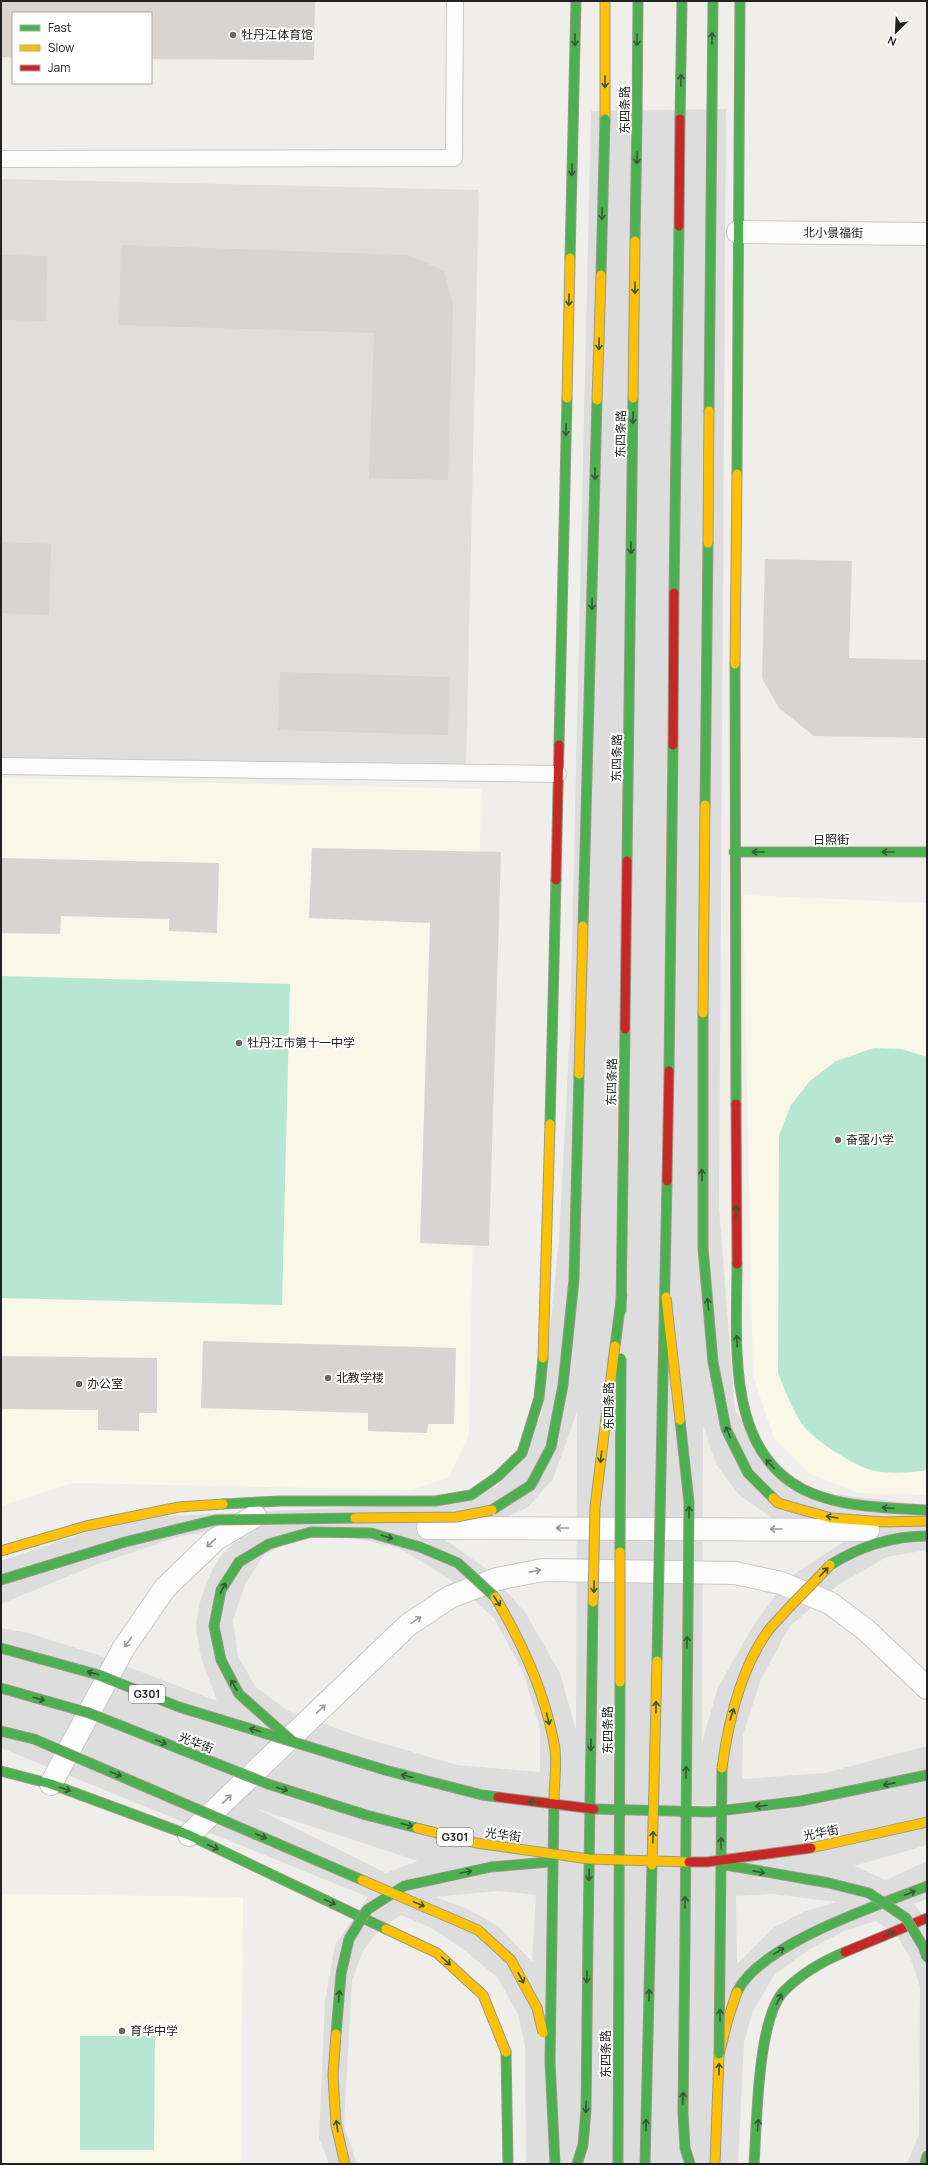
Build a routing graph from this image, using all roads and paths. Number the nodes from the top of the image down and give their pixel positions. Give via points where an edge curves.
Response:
1 (455, 1) edge
2 (576, 1) edge
3 (605, 1) edge
4 (638, 1) edge
5 (682, 1) edge
6 (712, 1) edge
7 (740, 1) edge
8 (1, 159) edge
9 (738, 232) junction
10 (927, 234) edge
11 (1, 766) edge
12 (558, 774) junction
13 (734, 852) junction
14 (927, 852) edge
15 (622, 1293) junction
16 (666, 1297) junction
17 (280, 1501) junction
18 (927, 1510) edge
19 (927, 1521) edge
20 (236, 1527) junction
21 (927, 1530) edge
22 (927, 1536) edge
23 (1, 1551) edge
24 (1, 1580) edge
25 (1, 1648) edge
26 (1, 1688) edge
27 (927, 1688) edge
28 (1, 1731) edge
29 (292, 1741) junction
30 (1, 1771) edge
31 (927, 1775) edge
32 (51, 1784) junction
33 (927, 1822) edge
34 (189, 1835) junction
35 (589, 1859) junction
36 (707, 1862) junction
37 (927, 1886) edge
38 (927, 1918) edge
39 (927, 1958) edge
40 (719, 2054) junction
41 (550, 2061) junction
42 (553, 2132) junction
43 (927, 2156) edge
44 (345, 2164) edge
45 (508, 2164) edge
46 (550, 2164) edge
47 (554, 2164) edge
48 (577, 2164) edge
49 (618, 2164) edge
50 (645, 2164) edge
51 (690, 2164) edge
52 (716, 2164) edge
53 (754, 2164) edge
54 (925, 2164) edge

1 - 8 lane via 454,158
2 -> 12 main road
3 -> 24 main road, bridge via 605,119 574,1280 563,1384 551,1447 531,1485 493,1510 456,1517 215,1520 125,1542
4 -> 15 main road, 东四条路, bridge
16 -> 5 main road, bridge
19 -> 6 main road via 884,1522 831,1518 778,1503 748,1474 726,1430 713,1362 703,1248 702,1139
7 - 9 main road
9 - 10 street, 北小景福街
9 - 13 main road
11 - 12 lane
12 - 17 main road via 545,1338 539,1398 522,1453 497,1477 471,1495 435,1501
14 -> 13 main road, 日照街
18 -> 13 main road via 862,1506 826,1499 787,1482 762,1456 748,1426 742,1399 737,1342
15 -> 48 main road, bridge via 595,1507 586,2110 583,2145
15 - 49 main road, 东四条路, bridge
50 -> 16 main road, bridge
51 -> 16 main road, bridge via 685,2148 683,2112 689,1502
17 - 20 street
17 - 23 main road via 179,1507 86,1526
21 -> 20 street
20 -> 32 street via 216,1539 165,1588 123,1649
40 -> 22 main road, bridge via 721,1777 727,1732 744,1676 768,1632 831,1564 868,1545
29 -> 25 main road, G301, bridge via 179,1707 99,1675
26 -> 35 main road, 光华街 / G301, bridge via 89,1713 268,1784 366,1815 476,1843
34 -> 27 street via 408,1626 450,1597 497,1579 543,1570 735,1573 781,1583 830,1603 866,1630
28 -> 41 main road, bridge via 34,1739 478,1930 511,1960 537,2008
31 -> 29 main road, G301, bridge via 801,1801 710,1812 590,1809 482,1795 385,1770
29 -> 41 main road, bridge via 239,1694 221,1660 214,1626 221,1590 239,1562 270,1544 310,1532 371,1533 420,1546 458,1563 494,1596 516,1633 538,1682 555,1750
30 - 32 main road
32 -> 34 main road
33 - 36 main road, 光华街 / G301, bridge via 818,1847
34 -> 45 main road via 437,1953 483,1994 506,2050
35 - 36 main road, 光华街 / G301, bridge
44 -> 35 main road, bridge via 336,2125 333,2075 341,1974 348,1939 367,1910 404,1886 491,1867
36 -> 39 main road, bridge via 829,1883 869,1893 906,1918
40 -> 37 main road, bridge via 740,1986 763,1963 778,1951
53 -> 38 main road via 763,2046 770,2017 783,1992 822,1961
52 -> 40 main road
41 - 42 main road, bridge
42 - 46 main road, bridge
42 - 47 main road, bridge
43 - 54 main road

